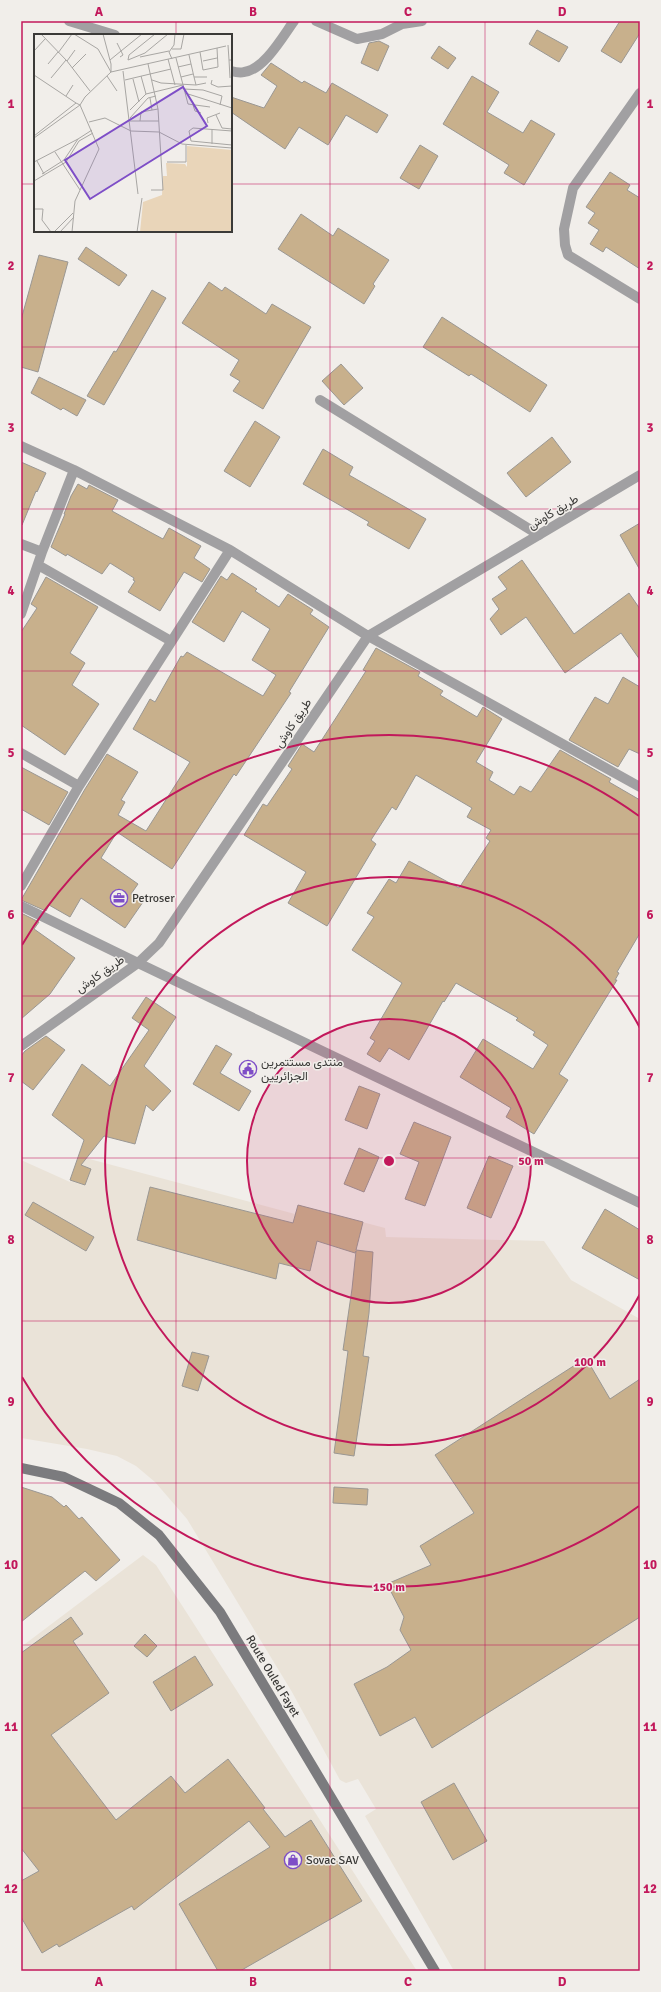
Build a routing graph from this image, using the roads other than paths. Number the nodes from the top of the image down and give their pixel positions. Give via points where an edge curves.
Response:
1 (69, 21) edge
2 (294, 21) edge
3 (316, 21) edge
4 (422, 21) edge
5 (90, 24) edge
6 (113, 34) edge
7 (232, 71) edge
8 (640, 93) edge
9 (640, 299) edge
10 (320, 400) dead end
11 (21, 446) edge
12 (74, 470) junction
13 (640, 475) edge
14 (540, 535) junction
15 (21, 544) edge
16 (230, 550) junction
17 (42, 552) junction
18 (38, 565) junction
19 (21, 614) edge
20 (368, 636) junction
21 (171, 641) junction
22 (21, 753) edge
23 (79, 786) junction
24 (640, 787) edge
25 (21, 886) edge
26 (21, 906) edge
27 (138, 963) junction
28 (21, 1046) edge
29 (640, 1203) edge
30 (21, 1468) edge
31 (435, 1971) edge

1 - 5 street
2 - 7 street via 255,68 243,73
3 - 4 street via 357,39 382,34 402,24
5 - 6 street
8 - 9 street via 572,188 564,229 568,255
10 - 14 street
11 - 12 street
12 - 16 street
12 - 17 street
13 - 14 street, طريق كاوش
14 - 20 street, طريق كاوش
15 - 17 street
16 - 20 street
16 - 21 street
17 - 18 street
18 - 19 street
18 - 21 street
20 - 24 street
20 - 27 street, طريق كاوش via 159,943
21 - 23 street
22 - 23 street
23 - 25 street
26 - 27 street
27 - 28 street, طريق كاوش
27 - 29 street
30 - 31 main road, Route Ouled Fayet via 64,1477 119,1503 159,1535 220,1612

